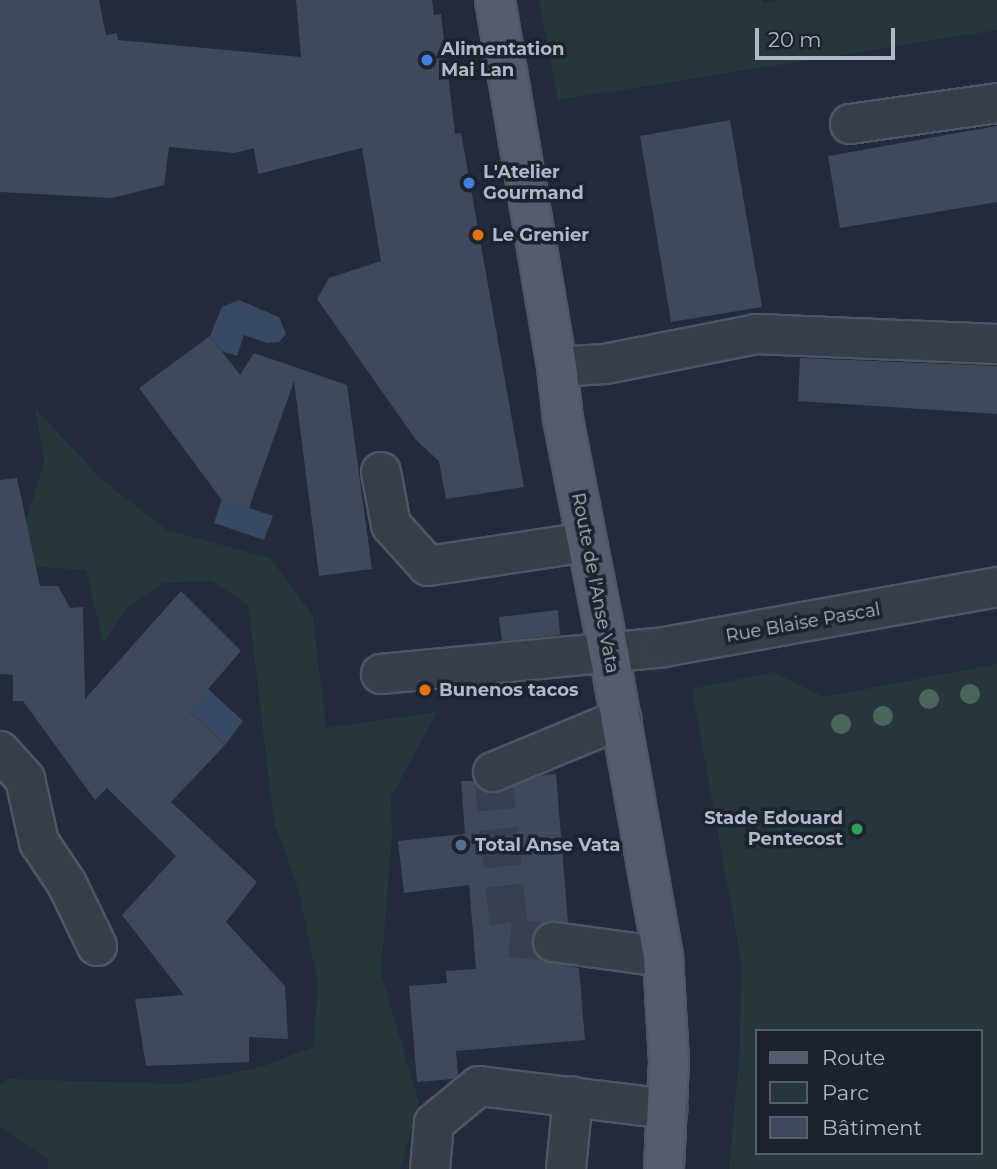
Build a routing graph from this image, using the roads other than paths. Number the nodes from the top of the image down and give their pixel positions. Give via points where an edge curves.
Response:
1 (495, 0) edge
2 (997, 103) edge
3 (850, 124) dead end
4 (997, 344) edge
5 (558, 367) junction
6 (381, 472) dead end
7 (586, 542) junction
8 (997, 587) edge
9 (609, 653) junction
10 (382, 674) dead end
11 (621, 719) junction
12 (0, 751) edge
13 (493, 772) dead end
14 (553, 942) tunnel mouth
15 (97, 946) dead end
16 (663, 957) junction
17 (573, 1096) junction
18 (668, 1109) junction
19 (430, 1169) edge
20 (566, 1169) edge
21 (664, 1169) edge

1 - 5 main road, Route de l'Anse Vata
2 - 3 street
4 - 5 street via 756,334 605,364
5 - 7 main road, Route de l'Anse Vata
6 - 7 street via 391,525 428,566
7 - 9 main road, Route de l'Anse Vata
8 - 9 street, Rue Blaise Pascal via 705,641
9 - 10 street, Rue Blaise Pascal
9 - 11 main road, Route de l'Anse Vata
11 - 13 street
11 - 16 main road, Route de l'Anse Vata
12 - 15 street via 25,779 40,842
14 - 16 street
16 - 18 main road, Route de l'Anse Vata
17 - 18 street
17 - 19 street via 479,1086 434,1123
17 - 20 street
18 - 21 main road, Route de l'Anse Vata

